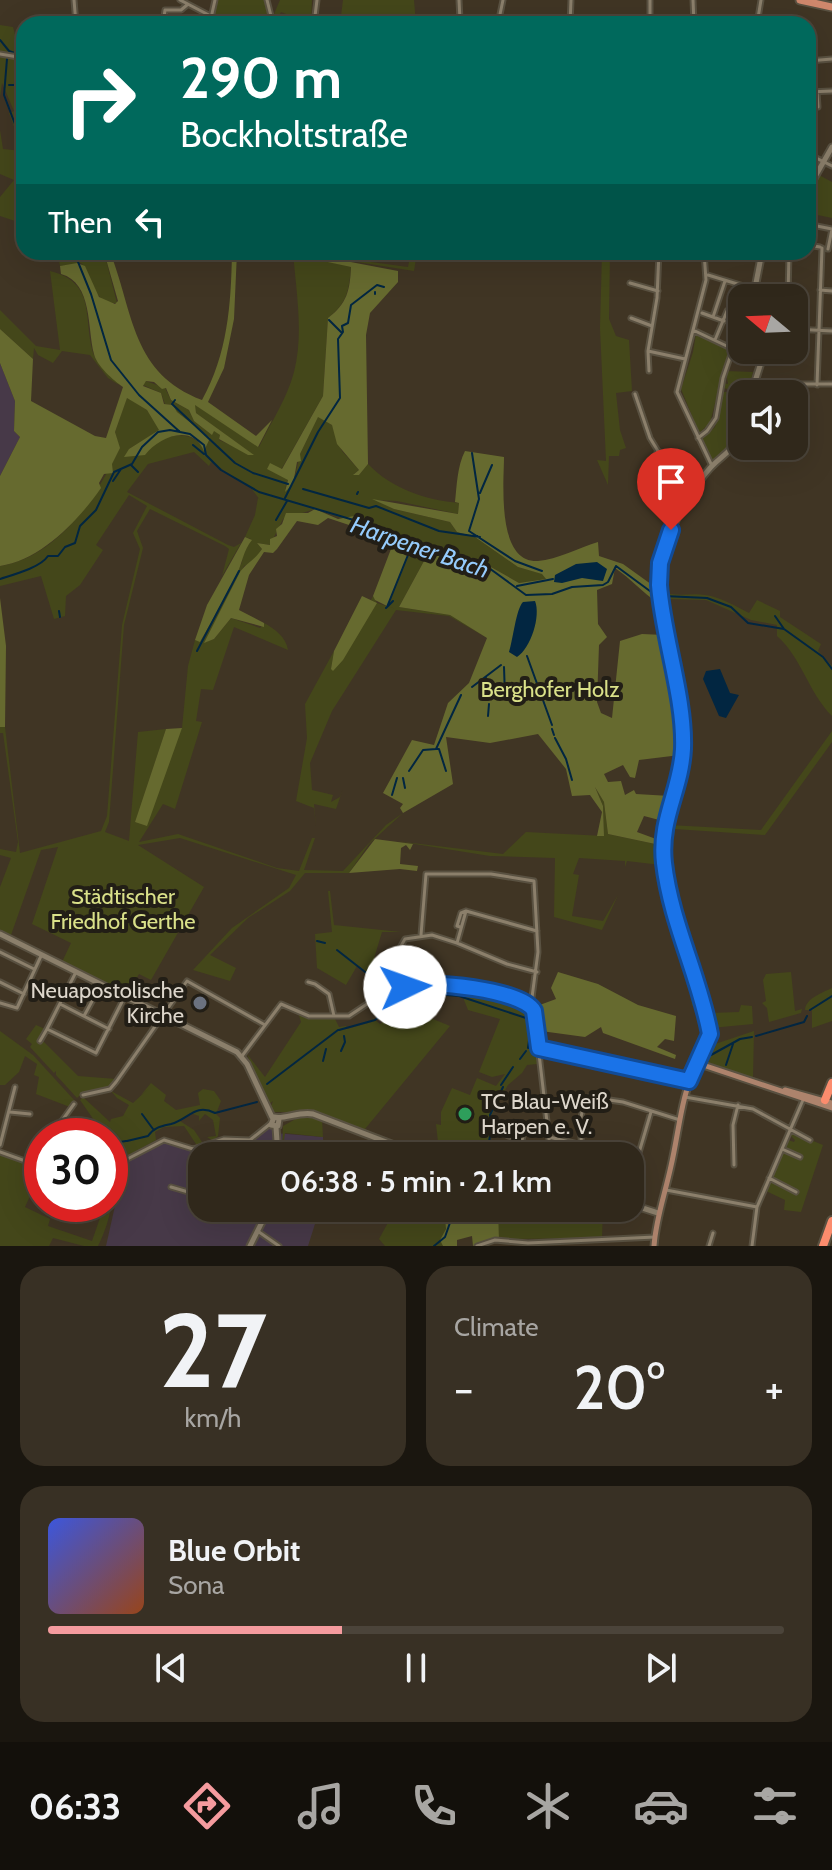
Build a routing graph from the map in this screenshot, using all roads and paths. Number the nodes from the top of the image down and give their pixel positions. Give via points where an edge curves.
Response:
1 (180, 0) edge
2 (800, 0) edge
3 (187, 5) junction
4 (832, 7) edge
5 (164, 16) edge
6 (207, 16) edge
7 (832, 91) edge
8 (817, 92) joint
9 (818, 107) dead end
10 (832, 147) edge
11 (816, 158) edge
12 (822, 161) junction
13 (832, 166) edge
14 (816, 173) edge
15 (816, 226) edge
16 (816, 247) edge
17 (822, 248) junction
18 (830, 249) edge
19 (659, 260) edge
20 (705, 260) edge
21 (761, 260) edge
22 (789, 260) edge
23 (707, 275) junction
24 (725, 281) junction
25 (630, 283) dead end
26 (736, 284) edge
27 (756, 284) edge
28 (788, 284) edge
29 (820, 290) junction
30 (658, 291) junction
31 (832, 291) edge
32 (727, 311) dead end
33 (702, 313) dead end
34 (713, 317) junction
35 (631, 318) dead end
36 (724, 321) junction
37 (652, 326) junction
38 (693, 330) junction
39 (808, 330) edge
40 (818, 330) junction
41 (832, 331) edge
42 (715, 340) junction
43 (728, 346) edge
44 (648, 351) junction
45 (685, 359) junction
46 (729, 364) edge
47 (649, 371) dead end
48 (832, 384) edge
49 (808, 385) edge
50 (817, 385) junction
51 (635, 394) dead end
52 (698, 438) junction
53 (658, 451) junction
54 (728, 454) edge
55 (712, 466) junction
56 (705, 475) junction
57 (642, 477) dead end
58 (538, 931) junction
59 (0, 934) edge
60 (421, 935) junction
61 (457, 943) junction
62 (0, 952) edge
63 (42, 955) junction
64 (34, 969) junction
65 (76, 972) junction
66 (537, 972) junction
67 (0, 982) edge
68 (308, 982) dead end
69 (398, 989) junction
70 (24, 994) junction
71 (96, 994) dead end
72 (125, 997) junction
73 (0, 1003) edge
74 (60, 1004) junction
75 (532, 1006) junction
76 (84, 1016) junction
77 (334, 1016) junction
78 (164, 1017) junction
79 (265, 1025) junction
80 (47, 1029) junction
81 (109, 1029) junction
82 (40, 1041) dead end
83 (539, 1048) junction
84 (242, 1056) junction
85 (697, 1063) junction
86 (689, 1081) junction
87 (832, 1083) edge
88 (15, 1087) dead end
89 (776, 1089) junction
90 (795, 1092) junction
91 (83, 1095) dead end
92 (810, 1095) junction
93 (685, 1097) junction
94 (803, 1099) junction
95 (521, 1103) dead end
96 (830, 1103) edge
97 (74, 1104) dead end
98 (738, 1104) junction
99 (545, 1106) junction
100 (10, 1112) junction
101 (651, 1112) junction
102 (30, 1114) dead end
103 (64, 1118) edge
104 (680, 1120) junction
105 (274, 1122) junction
106 (525, 1128) junction
107 (790, 1129) junction
108 (548, 1136) junction
109 (810, 1140) dead end
110 (276, 1142) edge
111 (385, 1142) edge
112 (549, 1142) edge
113 (571, 1142) edge
114 (582, 1142) edge
115 (642, 1142) edge
116 (0, 1145) edge
117 (782, 1149) junction
118 (0, 1152) edge
119 (800, 1157) dead end
120 (128, 1158) edge
121 (24, 1161) edge
122 (734, 1165) dead end
123 (769, 1178) junction
124 (171, 1187) dead end
125 (665, 1190) junction
126 (188, 1192) edge
127 (796, 1192) dead end
128 (757, 1207) junction
129 (644, 1208) edge
130 (658, 1213) junction
131 (832, 1221) edge
132 (263, 1222) edge
133 (259, 1232) junction
134 (713, 1233) dead end
135 (655, 1237) junction
136 (832, 1237) edge
137 (557, 1244) edge
138 (250, 1246) edge
139 (279, 1246) edge
140 (477, 1246) edge
141 (654, 1246) edge
142 (709, 1246) edge
143 (752, 1246) edge
144 (826, 1246) edge

1 - 3 street
2 - 4 main road
3 - 5 street via 165,10
3 - 6 street
7 - 8 street
8 - 9 street
10 - 12 street
11 - 12 street
12 - 13 street
12 - 14 street
15 - 18 street via 832,229
16 - 17 street
17 - 18 street
17 - 29 street
19 - 30 street
20 - 23 street
21 - 27 street
22 - 28 street
23 - 24 street
23 - 38 street
24 - 26 street
24 - 34 street
25 - 30 street
29 - 31 street
29 - 40 street
30 - 37 street
32 - 36 street
33 - 34 street
34 - 36 street
35 - 37 street
36 - 42 street
37 - 44 street
38 - 42 street
38 - 45 street
39 - 40 street
40 - 41 street
40 - 50 street
42 - 43 street
44 - 45 street
44 - 47 street
45 - 52 street via 677,392
46 - 52 street via 716,418
48 - 50 street
49 - 50 street
51 - 53 street
52 - 55 street
53 - 56 street
53 - 57 street
54 - 55 street
55 - 56 street
56 - 85 street via 671,530 659,578 683,747 662,848 671,909 709,1029
58 - 60 street via 537,883 491,874 426,874
58 - 61 street via 466,911
58 - 66 street
59 - 63 street
60 - 61 street
60 - 69 street via 404,940 386,970
61 - 66 street
62 - 64 street
63 - 64 street
63 - 65 street
64 - 70 street
65 - 72 street
65 - 74 street
66 - 75 street
67 - 70 street
68 - 77 street via 329,994
69 - 75 street via 454,985
69 - 77 street via 353,1015
70 - 73 street via 15,1010
71 - 76 street
72 - 78 street
72 - 81 street
74 - 76 street
74 - 80 street
75 - 83 street
76 - 81 street
77 - 79 street via 309,1016 285,1004
78 - 79 street via 187,981
78 - 84 street
78 - 91 street via 110,1089
79 - 84 street
80 - 81 street via 96,1053
80 - 82 street
83 - 86 street
83 - 99 street
84 - 105 street
85 - 86 main road
85 - 89 main road
86 - 93 main road
87 - 96 highway
88 - 100 street
89 - 90 main road
89 - 94 main road
90 - 92 main road
90 - 94 street
92 - 94 street
92 - 96 main road
93 - 98 street
93 - 104 main road
94 - 96 main road
94 - 107 street
95 - 99 street
97 - 103 street
98 - 107 street
98 - 122 street
99 - 108 street
100 - 102 street
100 - 116 street
101 - 104 street
101 - 114 street via 589,1097 583,1109
101 - 115 street
104 - 125 main road
105 - 110 street
105 - 111 street via 307,1113
105 - 120 street via 250,1140 224,1139 198,1149 161,1141
106 - 106 street via 511,1124 508,1136 522,1140
106 - 108 street
107 - 109 street
107 - 117 street
108 - 112 street
108 - 113 street
117 - 119 street
117 - 123 street
118 - 121 street
123 - 127 street
123 - 128 street
124 - 126 street
125 - 128 street
125 - 130 main road
128 - 143 street
129 - 130 street
130 - 135 main road
131 - 144 highway
132 - 133 street
133 - 138 street
133 - 139 street
134 - 142 street
135 - 137 street
135 - 141 main road
136 - 144 highway
137 - 140 street via 495,1240

